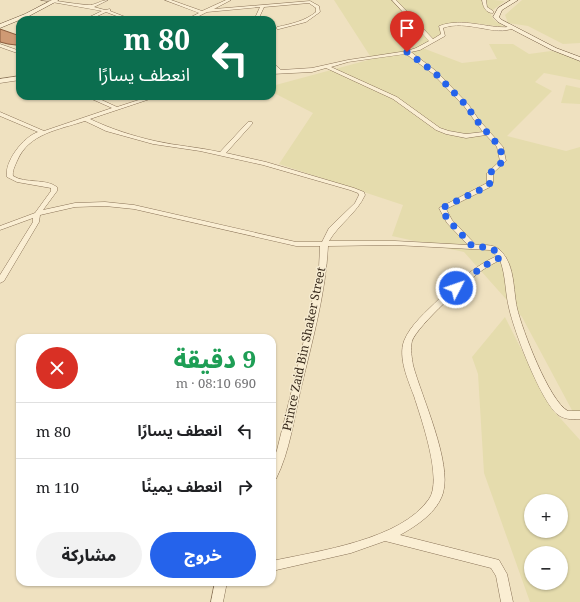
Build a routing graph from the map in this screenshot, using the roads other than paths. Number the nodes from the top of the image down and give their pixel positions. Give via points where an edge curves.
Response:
1 (43, 0) edge
2 (53, 0) edge
3 (106, 0) edge
4 (229, 0) edge
5 (394, 0) edge
6 (484, 0) edge
7 (515, 0) edge
8 (170, 1) edge
9 (309, 1) edge
10 (317, 1) edge
11 (509, 2) edge
12 (92, 6) junction
13 (263, 6) junction
14 (108, 10) junction
15 (203, 12) junction
16 (491, 12) dead end
17 (19, 16) edge
18 (94, 16) edge
19 (122, 16) edge
20 (195, 16) edge
21 (258, 16) edge
22 (16, 17) edge
23 (0, 25) edge
24 (279, 28) dead end
25 (511, 28) junction
26 (432, 41) junction
27 (0, 45) edge
28 (16, 49) edge
29 (12, 51) junction
30 (16, 52) edge
31 (407, 52) junction
32 (580, 59) edge
33 (328, 67) junction
34 (276, 68) edge
35 (276, 72) edge
36 (280, 72) junction
37 (16, 79) edge
38 (0, 81) edge
39 (97, 100) edge
40 (144, 100) edge
41 (118, 109) junction
42 (0, 114) edge
43 (85, 119) junction
44 (250, 122) dead end
45 (42, 132) junction
46 (488, 133) junction
47 (221, 154) junction
48 (37, 214) junction
49 (0, 228) edge
50 (324, 244) junction
51 (472, 246) junction
52 (501, 257) junction
53 (0, 281) edge
54 (580, 415) edge
55 (276, 466) edge
56 (385, 536) junction
57 (276, 565) edge
58 (220, 586) edge
59 (218, 602) edge
60 (507, 602) edge

1 - 2 street
2 - 12 street
2 - 17 main road
3 - 12 street
4 - 15 street
5 - 26 street
6 - 16 street
7 - 11 main road
8 - 15 street
9 - 10 street
9 - 13 street
9 - 24 street via 318,8 315,15
11 - 25 main road via 496,16
12 - 14 street
13 - 15 street
13 - 21 street
14 - 18 street
14 - 19 street
15 - 20 street
22 - 23 main road
25 - 26 street via 446,25 441,27 443,35
25 - 32 main road
26 - 31 street
27 - 29 street
28 - 29 street
29 - 30 street
31 - 33 street via 348,61
31 - 46 street via 449,86
33 - 36 street
33 - 46 street via 395,98 438,129 466,136
34 - 36 street
35 - 36 street
37 - 38 street
39 - 41 street
40 - 41 street
41 - 43 street
42 - 45 street
43 - 45 street
43 - 47 street via 108,130 155,143
44 - 47 street
45 - 48 street via 21,147 9,172 10,177 15,180 54,187 54,191
46 - 51 street via 500,147 503,159 490,173 489,185 444,205 441,209
47 - 50 street via 278,167 361,192 361,200 332,230
48 - 49 street
48 - 50 street via 75,205 115,204 296,244
48 - 53 street via 36,222
50 - 51 street
50 - 55 street, Prince Zaid Bin Shaker Street via 323,268 306,349
51 - 52 street via 492,248
52 - 54 street via 508,271 515,318 550,399 561,413 569,416
52 - 56 street via 482,267 456,288 418,326 409,339 409,367 435,455 439,484 436,496 422,514
56 - 57 street via 334,552
56 - 60 street via 495,564 502,574
58 - 59 street

